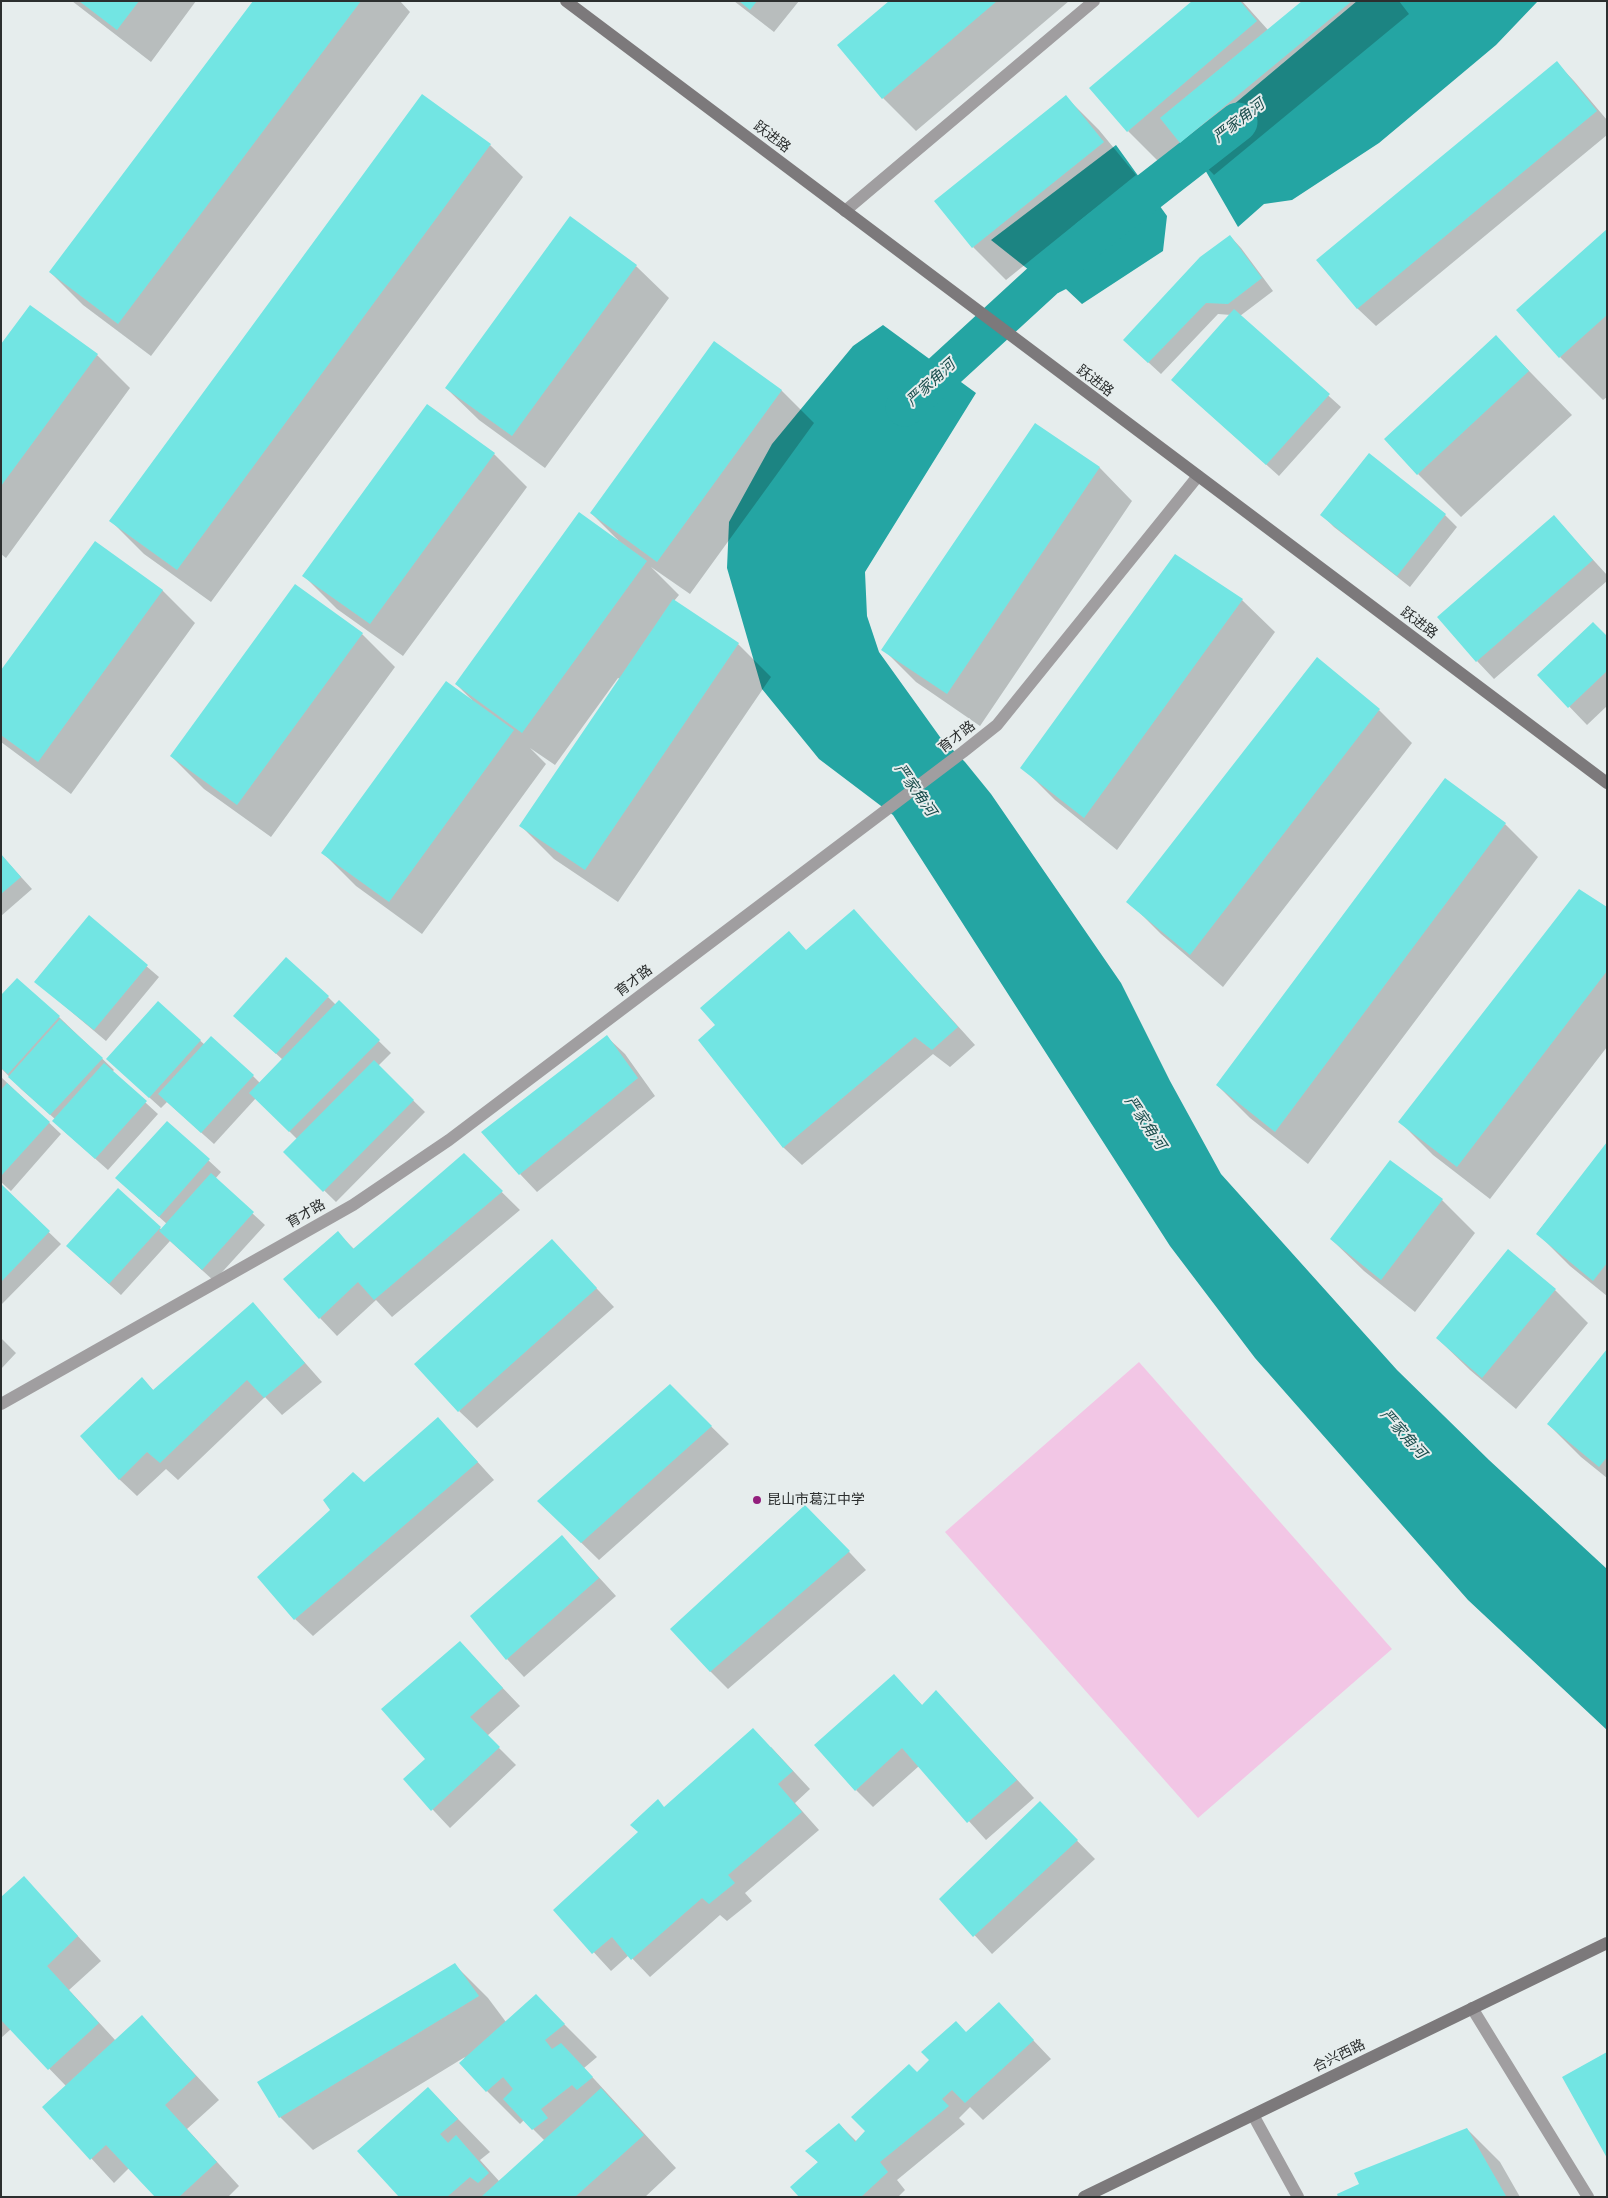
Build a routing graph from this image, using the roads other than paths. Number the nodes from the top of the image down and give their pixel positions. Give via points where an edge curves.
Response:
1 (566, 1) edge
2 (1094, 1) edge
3 (845, 211) junction
4 (1198, 476) junction
5 (1607, 783) edge
6 (1, 1404) edge
7 (1607, 1943) edge
8 (1472, 2008) junction
9 (1253, 2115) junction
10 (1084, 2197) edge
11 (1298, 2197) edge
12 (1588, 2197) edge

1 - 3 street, 跃进路
2 - 3 street
3 - 4 street, 跃进路
4 - 5 street, 跃进路
4 - 6 street, 育才路 via 997,725 963,752 448,1140 361,1200
7 - 8 street, 合兴西路
8 - 9 street, 合兴西路
8 - 12 street
9 - 10 street, 合兴西路
9 - 11 street

